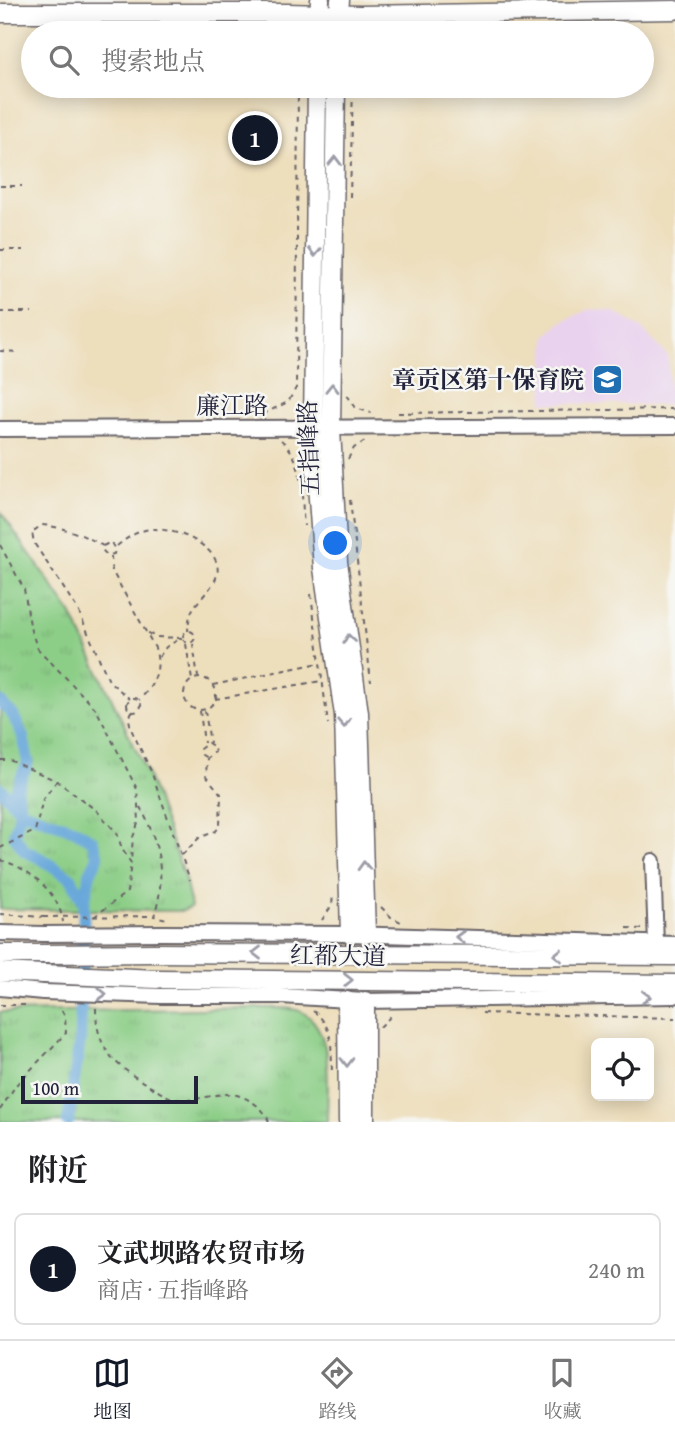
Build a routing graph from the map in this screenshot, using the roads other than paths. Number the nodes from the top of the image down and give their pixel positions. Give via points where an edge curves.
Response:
1 (329, 7) edge
2 (675, 10) edge
3 (0, 13) edge
4 (317, 98) edge
5 (336, 98) edge
6 (675, 426) edge
7 (0, 429) edge
8 (313, 429) junction
9 (331, 429) junction
10 (653, 861) dead end
11 (0, 933) edge
12 (358, 934) junction
13 (656, 936) junction
14 (675, 944) edge
15 (675, 956) edge
16 (2, 966) edge
17 (675, 984) edge
18 (159, 987) junction
19 (675, 996) edge
20 (356, 1001) junction
21 (348, 1122) edge
22 (365, 1122) edge

1 - 2 main road
1 - 3 main road
4 -> 8 main road, 五指峰路
9 -> 5 main road, 五指峰路
6 - 9 street, 廉江路
7 - 8 street, 廉江路
8 - 9 street, 廉江路
8 -> 12 main road, 五指峰路 via 323,568 344,715
12 -> 9 main road, 五指峰路 via 359,713 338,562
10 - 13 street
11 - 12 street, bridge
13 -> 12 street
13 - 14 street
15 -> 16 main road, 红都大道, bridge via 46,954
16 - 18 main road, 红都大道, bridge
16 -> 18 street, bridge via 39,998
18 -> 17 main road, 红都大道
18 - 20 street
20 -> 19 street
20 -> 21 main road
20 - 22 main road

